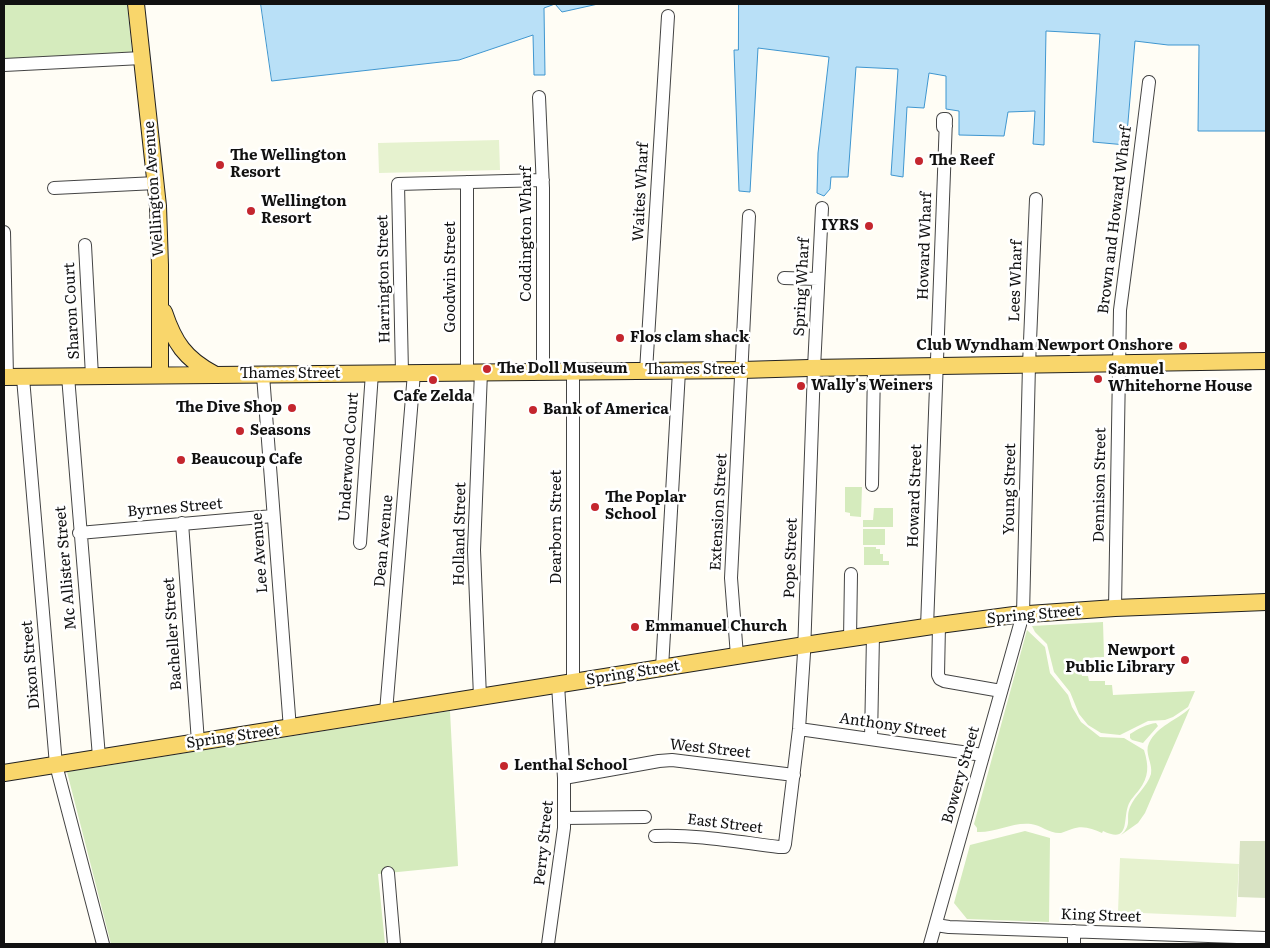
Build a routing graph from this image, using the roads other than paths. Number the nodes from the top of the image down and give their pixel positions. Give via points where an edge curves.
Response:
1 (136, 4) edge
2 (668, 16) dead end
3 (142, 58) junction
4 (4, 65) edge
5 (1148, 82) dead end
6 (539, 96) dead end
7 (946, 126) dead end
8 (543, 180) junction
9 (467, 182) junction
10 (156, 184) junction
11 (54, 188) dead end
12 (1036, 199) dead end
13 (822, 208) dead end
14 (749, 216) dead end
15 (4, 232) edge
16 (85, 244) dead end
17 (784, 278) dead end
18 (818, 279) junction
19 (160, 300) junction
20 (1266, 361) edge
21 (1118, 363) junction
22 (1029, 365) junction
23 (874, 367) junction
24 (936, 367) junction
25 (814, 368) junction
26 (742, 370) junction
27 (646, 371) junction
28 (679, 371) junction
29 (474, 372) junction
30 (543, 372) junction
31 (573, 372) junction
32 (372, 373) junction
33 (408, 373) junction
34 (160, 374) junction
35 (214, 374) junction
36 (263, 375) junction
37 (68, 376) junction
38 (92, 376) junction
39 (11, 377) edge
40 (872, 485) dead end
41 (273, 516) junction
42 (182, 523) junction
43 (79, 533) junction
44 (360, 543) dead end
45 (851, 574) dead end
46 (1260, 599) edge
47 (1115, 608) junction
48 (1023, 614) junction
49 (933, 626) junction
50 (873, 635) junction
51 (850, 639) junction
52 (804, 645) junction
53 (737, 656) junction
54 (662, 668) junction
55 (565, 684) junction
56 (1001, 692) junction
57 (480, 697) junction
58 (386, 712) junction
59 (290, 729) junction
60 (799, 729) junction
61 (871, 739) junction
62 (198, 742) junction
63 (983, 755) junction
64 (98, 757) junction
65 (56, 765) junction
66 (4, 773) edge
67 (794, 775) junction
68 (564, 778) junction
69 (645, 817) dead end
70 (565, 818) junction
71 (655, 836) dead end
72 (786, 839) joint
73 (388, 873) dead end
74 (936, 925) junction
75 (1074, 931) junction
76 (1266, 938) edge
77 (103, 944) edge
78 (394, 944) edge
79 (548, 944) edge
80 (930, 944) edge
81 (1074, 944) edge

1 - 3 main road, Wellington Avenue
2 - 27 street, Waites Wharf
3 - 4 street
3 - 10 main road, Wellington Avenue
5 - 21 street, Brown and Howard Wharf via 1120,310
6 - 8 street, Coddington Wharf
7 - 24 street, Howard Wharf
8 - 9 street
8 - 30 street, Coddington Wharf
9 - 29 street, Goodwin Street
9 - 33 street, Harrington Street via 398,184
10 - 11 street
10 - 19 main road, Wellington Avenue
12 - 22 street, Lees Wharf
13 - 18 street, Spring Wharf
14 - 26 street, Extension Street
15 - 39 street, Dixon Street
16 - 38 street, Sharon Court
17 - 18 street
18 - 25 street, Spring Wharf
19 - 34 main road, Wellington Avenue
19 - 35 main road via 178,344 190,358
20 - 21 main road, Thames Street
21 - 22 main road, Thames Street
21 - 47 street, Dennison Street
22 - 24 main road, Thames Street
22 - 48 street, Young Street
23 - 24 main road, Thames Street
23 - 25 main road, Thames Street
23 - 40 street
24 - 49 street, Howard Street
25 - 26 main road, Thames Street
25 - 52 street, Pope Street
26 - 28 main road, Thames Street
26 - 53 street, Extension Street via 732,578
27 - 28 main road, Thames Street
27 - 31 main road, Thames Street
28 - 54 street
29 - 30 main road, Thames Street
29 - 33 main road, Thames Street
29 - 57 street, Holland Street via 474,550
30 - 31 main road, Thames Street
31 - 55 street, Dearborn Street
32 - 33 main road, Thames Street
32 - 36 main road, Thames Street
32 - 44 street, Underwood Court
33 - 58 street, Dean Avenue
34 - 35 main road, Thames Street
34 - 38 main road, Thames Street
35 - 36 main road, Thames Street
36 - 41 street, Lee Avenue
37 - 38 main road, Thames Street
37 - 39 main road, Thames Street
37 - 43 street, Mc Allister Street
39 - 65 street, Dixon Street
41 - 42 street, Byrnes Street
41 - 59 street, Lee Avenue
42 - 43 street, Byrnes Street
42 - 62 street, Bacheller Street
43 - 64 street, Mc Allister Street
45 - 51 street
46 - 47 main road, Spring Street
47 - 48 main road, Spring Street
48 - 49 main road, Spring Street
48 - 56 street, Bowery Street
49 - 50 main road, Spring Street
49 - 56 street, Howard Street via 940,679
50 - 51 main road, Spring Street
50 - 61 street
51 - 52 main road, Spring Street
52 - 53 main road, Spring Street
52 - 60 street, Pope Street
53 - 54 main road, Spring Street
54 - 55 main road, Spring Street
55 - 57 main road, Spring Street
55 - 68 street, Perry Street
56 - 63 street, Bowery Street
57 - 58 main road, Spring Street
58 - 59 main road, Spring Street
59 - 62 main road, Spring Street
60 - 61 street, Anthony Street
60 - 67 street, Pope Street
61 - 63 street, Anthony Street
62 - 64 main road, Spring Street
63 - 74 street, Bowery Street
64 - 65 main road, Spring Street
65 - 66 main road, Spring Street
65 - 77 street, Dixon Street
67 - 68 street, West Street via 672,760
67 - 72 street, Pope Street
68 - 70 street, Perry Street
69 - 70 street
70 - 79 street, Perry Street
71 - 72 street, East Street via 695,836 779,847 784,846
73 - 78 street
74 - 75 street, King Street
74 - 80 street, Bowery Street
75 - 76 street, King Street
75 - 81 street

